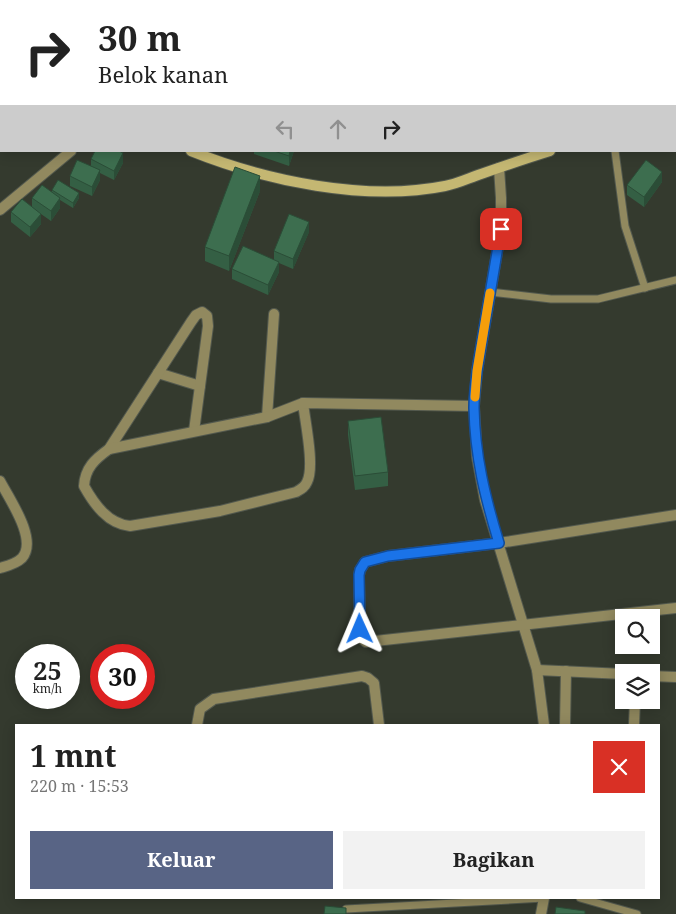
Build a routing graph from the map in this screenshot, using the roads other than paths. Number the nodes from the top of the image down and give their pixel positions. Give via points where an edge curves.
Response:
1 (70, 152) edge
2 (194, 152) edge
3 (547, 152) edge
4 (615, 152) edge
5 (499, 168) junction
6 (0, 210) edge
7 (676, 280) edge
8 (645, 288) junction
9 (490, 292) junction
10 (274, 314) dead end
11 (158, 373) junction
12 (200, 386) junction
13 (303, 404) junction
14 (474, 406) junction
15 (267, 417) junction
16 (194, 431) junction
17 (109, 449) junction
18 (0, 482) edge
19 (676, 515) edge
20 (499, 543) junction
21 (0, 568) edge
22 (676, 608) edge
23 (524, 624) junction
24 (538, 670) junction
25 (566, 671) junction
26 (615, 674) edge
27 (660, 676) edge
28 (676, 677) edge
29 (635, 709) edge
30 (197, 724) edge
31 (380, 724) edge
32 (544, 724) edge
33 (565, 724) edge
34 (634, 724) edge
35 (526, 899) edge
36 (544, 899) edge
37 (584, 899) edge
38 (346, 909) edge
39 (541, 914) edge
40 (637, 914) edge

1 - 6 street
2 - 5 street via 239,168 297,181 383,193 447,186
3 - 5 street
4 - 8 lane via 625,226
5 - 9 street via 501,229
7 - 8 lane
8 - 9 lane via 598,299 552,299
9 - 14 street
10 - 15 street
11 - 12 street
11 - 12 street via 196,315 202,312 207,316 208,326
11 - 17 street
12 - 16 street
13 - 14 street
13 - 15 street
13 - 17 street via 310,474 303,488 220,511 130,526 113,521 84,486 88,468
14 - 20 street via 485,500
15 - 16 street
16 - 17 street
18 - 21 street via 28,541 21,559
19 - 20 street
20 - 23 street
20 - 23 street via 388,556 365,562 359,575 361,638 366,642
22 - 23 street
23 - 24 street
24 - 25 street
24 - 32 street
25 - 26 street
25 - 33 street
27 - 28 street
29 - 34 street
30 - 31 street via 200,708 214,699 362,676 374,684
35 - 38 lane
36 - 39 street
37 - 40 lane

